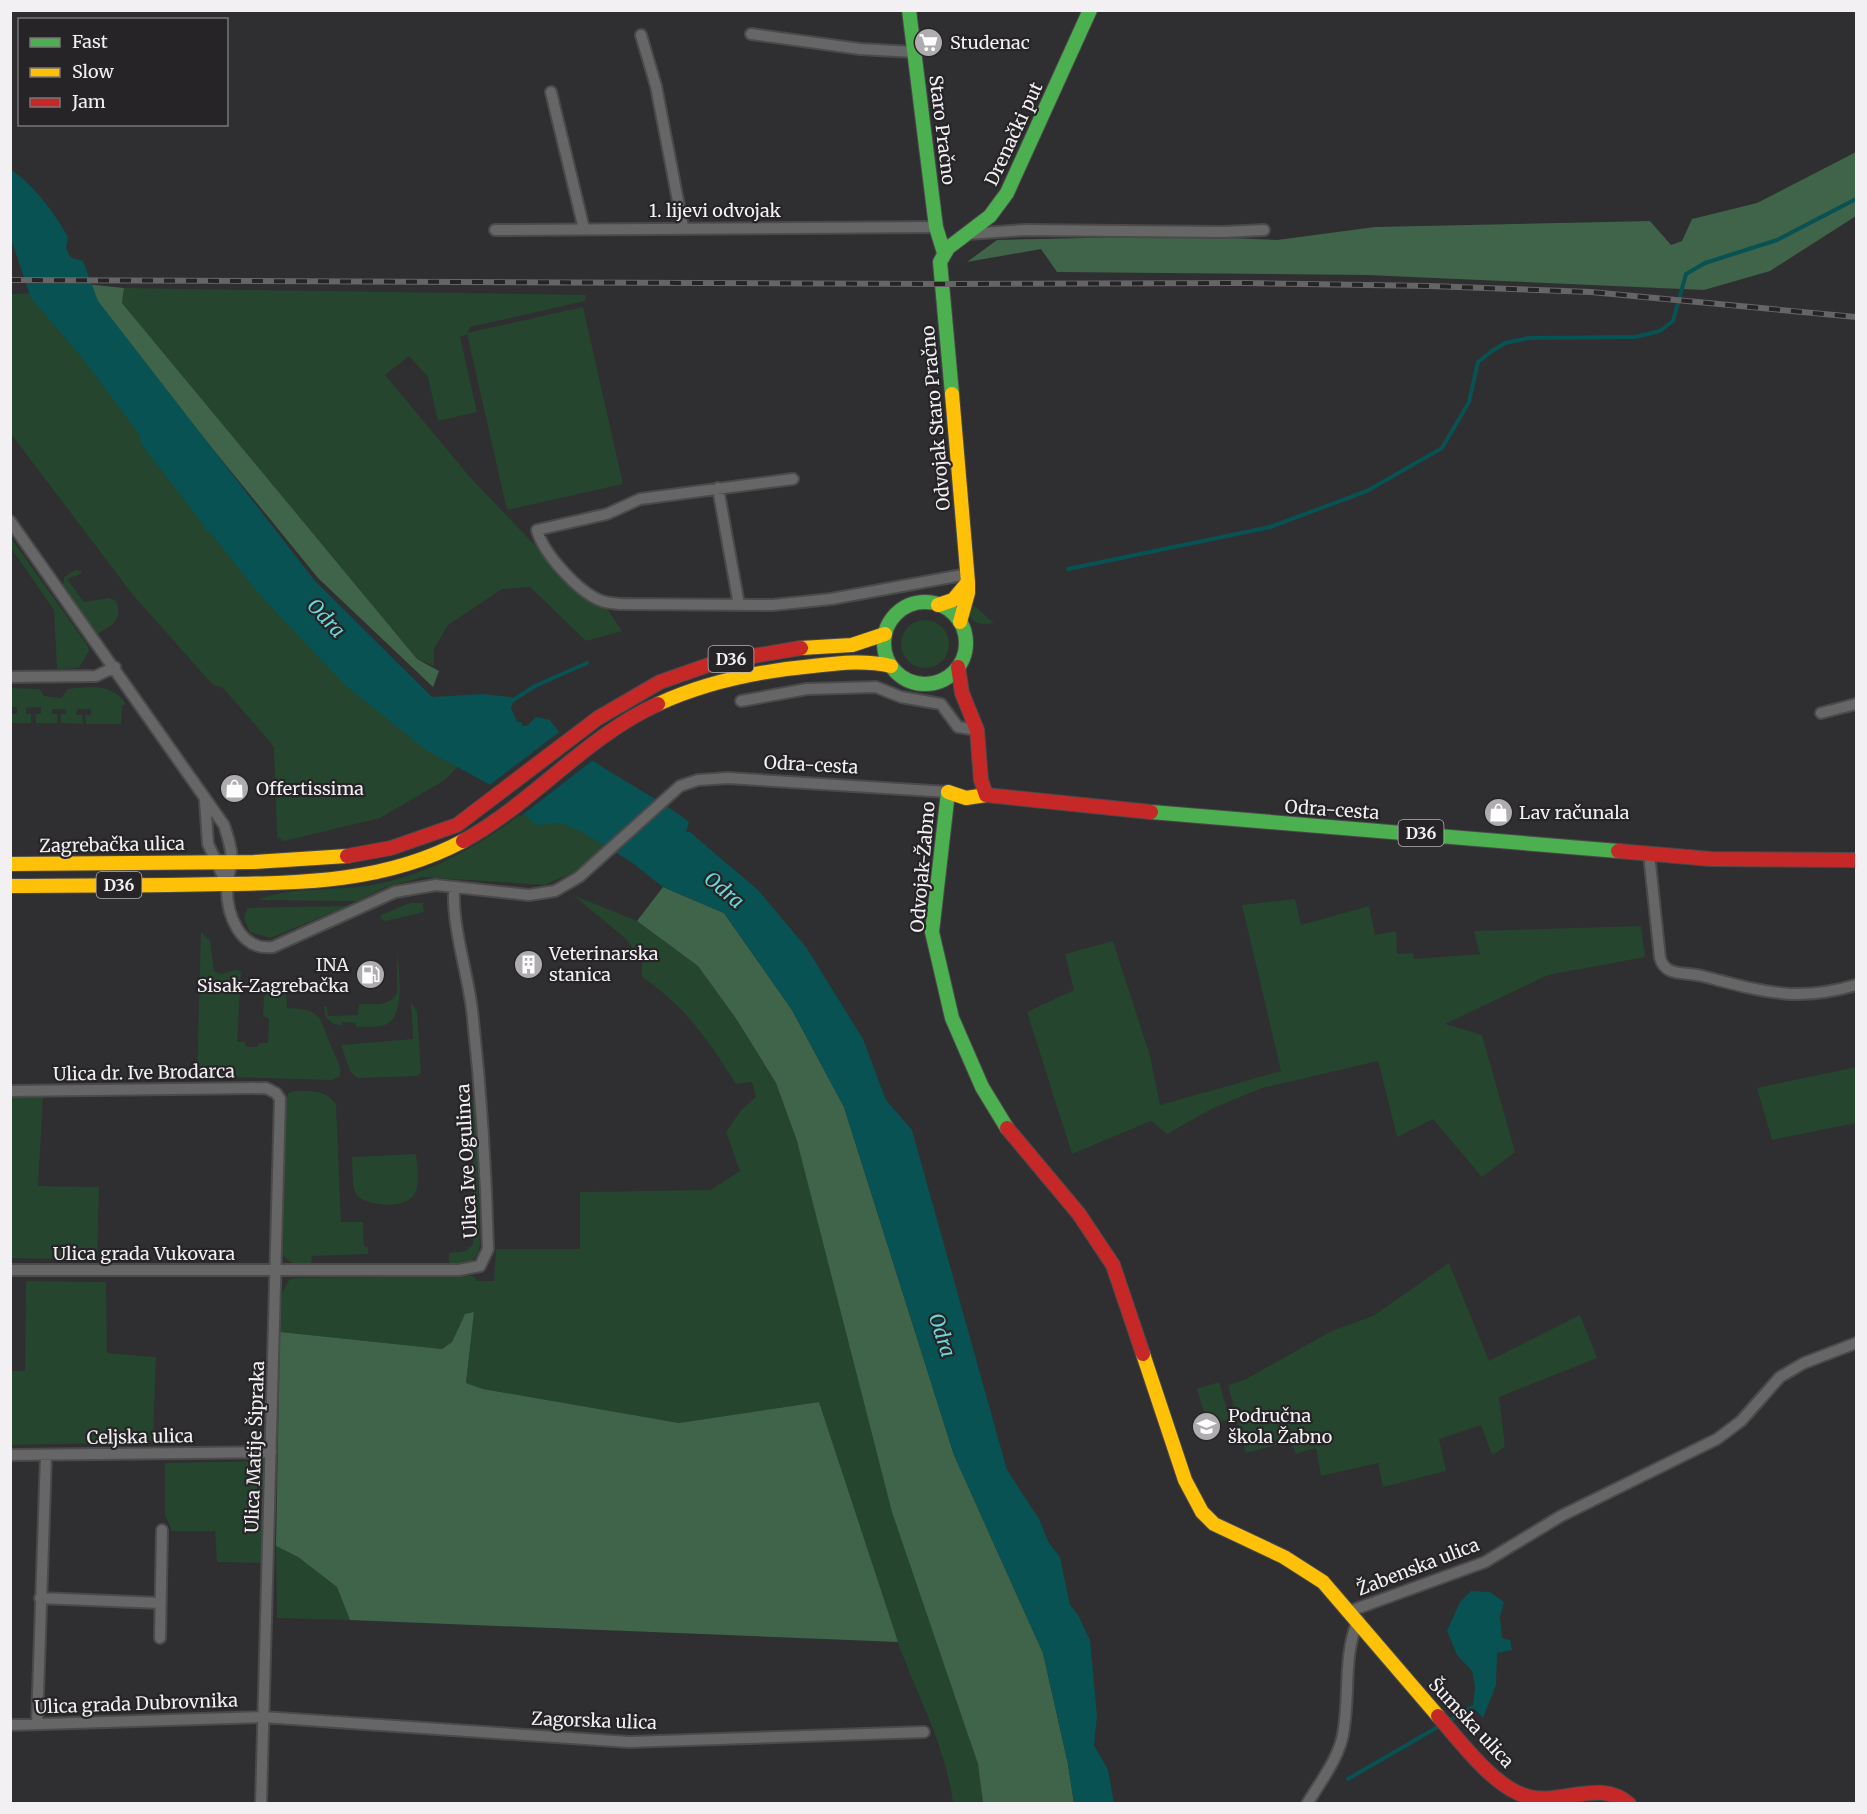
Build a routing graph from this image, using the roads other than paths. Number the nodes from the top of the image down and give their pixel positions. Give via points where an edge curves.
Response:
1 (909, 10) edge
2 (1090, 10) edge
3 (751, 34) dead end
4 (641, 35) dead end
5 (914, 52) junction
6 (551, 92) dead end
7 (683, 227) junction
8 (936, 227) junction
9 (584, 229) junction
10 (495, 230) dead end
11 (1264, 230) dead end
12 (967, 234) junction
13 (944, 253) junction
14 (793, 479) dead end
15 (718, 488) junction
16 (10, 521) edge
17 (968, 578) junction
18 (739, 605) junction
19 (938, 605) junction
20 (960, 622) junction
21 (885, 634) junction
22 (891, 666) junction
23 (115, 667) junction
24 (958, 667) junction
25 (10, 677) edge
26 (925, 684) junction
27 (741, 701) dead end
28 (1857, 704) edge
29 (968, 709) junction
30 (1821, 713) dead end
31 (977, 730) junction
32 (675, 790) joint
33 (948, 792) junction
34 (986, 795) junction
35 (205, 800) junction
36 (1649, 854) junction
37 (1857, 860) edge
38 (214, 862) junction
39 (232, 862) junction
40 (10, 864) edge
41 (227, 885) junction
42 (10, 886) edge
43 (454, 887) junction
44 (1857, 985) edge
45 (10, 1091) edge
46 (276, 1093) joint
47 (1039, 1170) joint
48 (10, 1270) edge
49 (277, 1270) junction
50 (1857, 1343) edge
51 (271, 1452) junction
52 (10, 1455) edge
53 (45, 1455) junction
54 (162, 1530) dead end
55 (40, 1598) junction
56 (160, 1604) junction
57 (1354, 1616) junction
58 (160, 1638) dead end
59 (263, 1717) junction
60 (38, 1724) junction
61 (10, 1725) edge
62 (924, 1732) dead end
63 (1554, 1802) edge
64 (261, 1803) edge
65 (1306, 1803) edge
66 (1629, 1803) edge

1 - 5 main road, Staro Pračno
2 - 12 main road, Drenački put via 1007,193 990,216
3 - 5 street
4 - 7 street via 656,86
5 - 8 main road, Staro Pračno
6 - 9 street
7 - 8 street, 1. lijevi odvojak
7 - 9 street, 1. lijevi odvojak
8 - 13 main road, Staro Pračno
9 - 10 street, 1. lijevi odvojak
11 - 12 street via 1025,230
12 - 13 main road, Drenački put
13 - 17 main road, Odvojak Staro Pračno via 939,266
14 - 15 street
15 - 18 street
15 - 18 street via 640,499 607,514 537,530 547,552 584,591 602,601
16 - 23 street, Zagrebačka ulica
17 - 18 street via 831,599
17 - 19 main road via 952,600
17 - 20 main road, Odvojak Staro Pračno
19 - 20 main road
19 - 21 main road via 919,603 901,610
20 - 24 main road, D36 via 965,648
21 - 22 main road via 885,651
21 - 39 main road, D36 via 865,642 762,653 693,669 616,705 474,813 436,835 378,851 315,860
22 - 26 main road, D36 via 902,677
22 - 41 main road, D36 via 868,662 745,675 669,697 604,735 490,826 442,853 387,872 335,880
23 - 25 street via 96,676
23 - 35 street, Zagrebačka ulica
24 - 26 main road via 947,678
24 - 29 main road, D36
26 - 29 main road, D36 via 947,691
27 - 31 street via 807,689 876,687 901,697 941,704 958,727
28 - 30 street
29 - 31 main road, D36
31 - 34 main road, D36
32 - 33 street, Odra-cesta via 698,780 721,778
32 - 43 street, Zagrebačka ulica via 567,886 543,894
33 - 34 main road, Odra-cesta via 966,798
33 - 47 main road, Odvojak-Žabno via 933,910 934,950 952,1018 982,1087
34 - 36 main road, Odra-cesta / D36 via 1246,822 1450,835
35 - 38 street, Zagrebačka ulica via 207,839
35 - 39 street, Zagrebačka ulica via 224,825
36 - 37 main road, Odra-cesta / D36
36 - 44 street via 1660,958 1669,972 1783,994 1809,994
38 - 39 main road, D36
38 - 40 main road, Zagrebačka ulica / D36
38 - 41 street, Zagrebačka ulica
39 - 41 street, Zagrebačka ulica
41 - 42 main road, D36
41 - 43 street, Zagrebačka ulica via 232,914 242,937 256,947 266,948 394,892 425,886
43 - 49 street, Ulica Ive Ogulinca via 454,916 470,1000 483,1109 488,1249 485,1259 471,1270
45 - 46 street, Ulica dr. Ive Brodarca via 259,1088
46 - 49 street, Ulica Matije Šipraka via 281,1104
47 - 57 main road, Žabenska ulica via 1079,1214 1113,1265 1185,1480 1202,1512 1214,1524 1299,1565 1323,1582
48 - 49 street, Ulica grada Vukovara
49 - 51 street, Ulica Matije Šipraka
50 - 57 street, Žabenska ulica via 1804,1363 1780,1377 1741,1421 1717,1439 1561,1516 1485,1562
51 - 53 street, Celjska ulica
51 - 59 street, Ulica Matije Šipraka
52 - 53 street, Celjska ulica
53 - 55 street
54 - 56 street
55 - 56 street
55 - 60 street
56 - 58 street
57 - 63 main road, Šumska ulica via 1470,1753 1502,1782 1525,1796
57 - 65 street via 1342,1740
59 - 60 street, Ulica grada Dubrovnika
59 - 62 street, Zagorska ulica via 629,1742
59 - 64 street, Ulica Matije Šipraka
60 - 61 street, Ulica grada Dubrovnika
63 - 66 main road, Šumska ulica via 1599,1791

